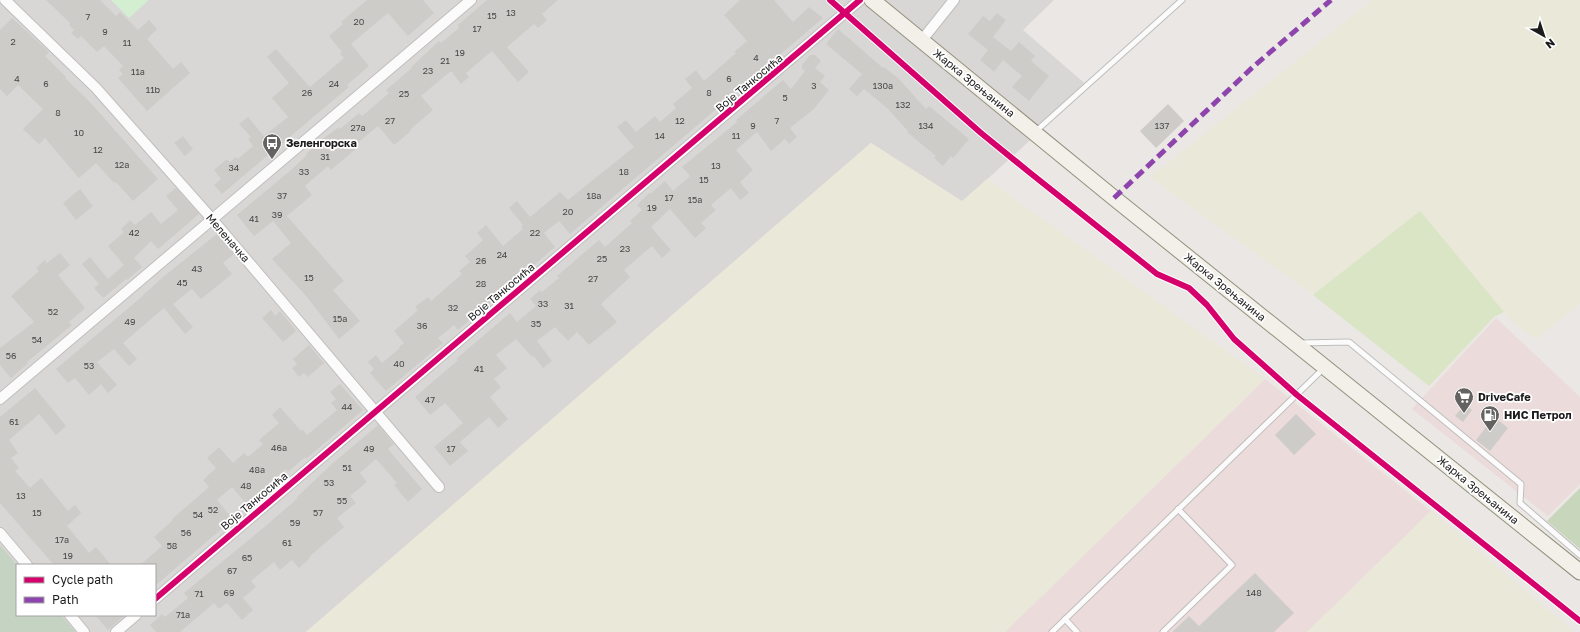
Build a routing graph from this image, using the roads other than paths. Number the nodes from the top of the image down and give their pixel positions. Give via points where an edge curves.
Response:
1 (5, 0) edge
2 (470, 0) edge
3 (860, 0) edge
4 (872, 0) edge
5 (954, 0) edge
6 (1182, 0) edge
7 (922, 40) junction
8 (1035, 133) junction
9 (212, 219) junction
10 (1294, 343) junction
11 (1325, 367) junction
12 (0, 399) edge
13 (376, 411) junction
14 (439, 487) dead end
15 (1178, 509) junction
16 (0, 533) edge
17 (1580, 555) edge
18 (26, 564) edge
19 (1580, 572) edge
20 (156, 598) edge
21 (71, 616) edge
22 (135, 616) edge
23 (1065, 619) junction
24 (84, 632) edge
25 (116, 632) edge
26 (1052, 632) edge
27 (1077, 632) edge
28 (1163, 632) edge

1 - 9 street, Меленачка via 96,88
2 - 9 street
3 - 13 street, Воје Танкосића
4 - 7 main road, Жарка Зрењанина
5 - 7 street
6 - 8 lane
7 - 8 main road, Жарка Зрењанина
8 - 10 main road, Жарка Зрењанина
9 - 12 street
9 - 13 street, Меленачка
10 - 11 main road, Жарка Зрењанина
10 - 17 lane via 1349,342 1521,484 1520,503
11 - 15 lane
11 - 19 main road, Жарка Зрењанина
13 - 14 street, Меленачка
13 - 20 street, Воје Танкосића
15 - 23 lane
15 - 28 lane via 1232,565
16 - 18 street
21 - 24 street
22 - 25 street
23 - 26 lane
23 - 27 lane

